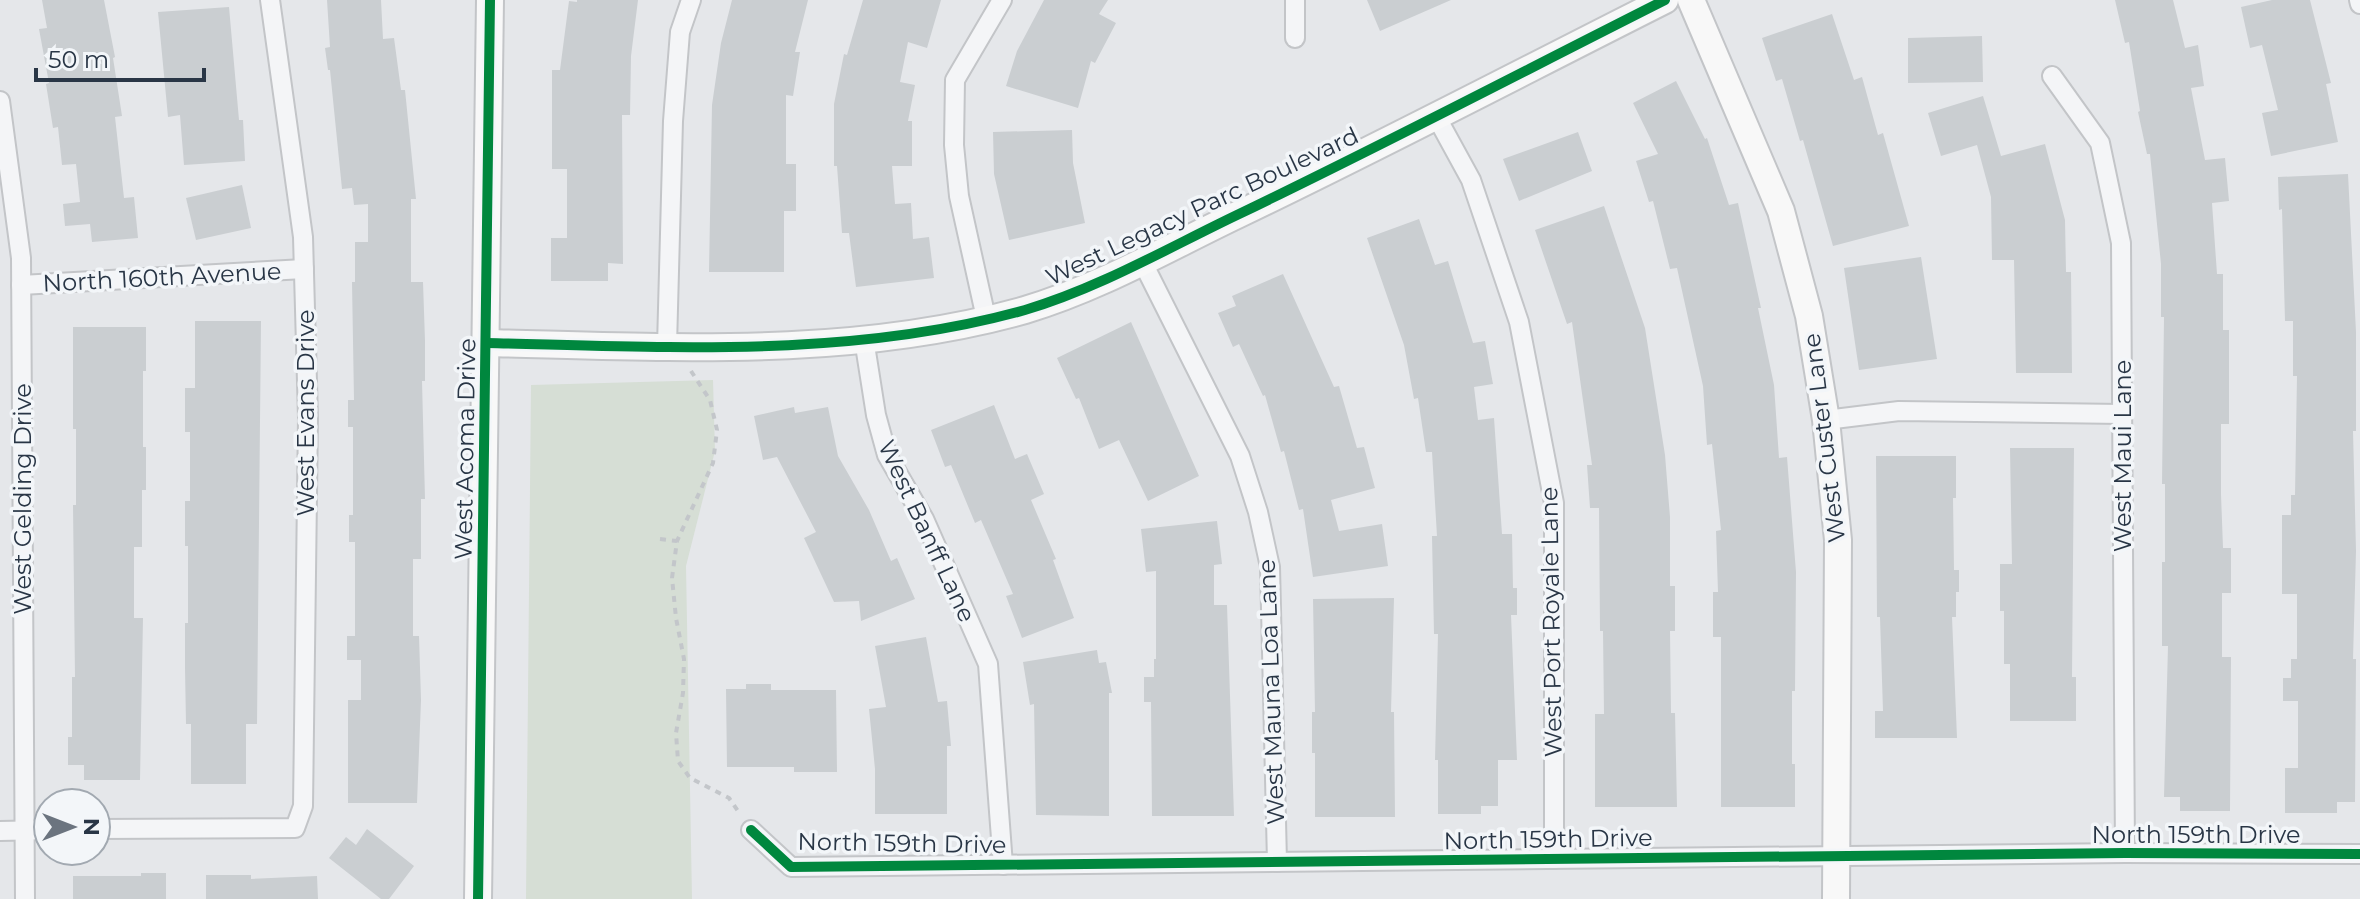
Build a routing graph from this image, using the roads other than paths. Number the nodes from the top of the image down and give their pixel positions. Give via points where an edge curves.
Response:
1 (270, 0) edge
2 (490, 0) edge
3 (691, 0) edge
4 (1002, 0) edge
5 (1295, 0) edge
6 (1665, 0) edge
7 (1691, 0) edge
8 (1295, 38) dead end
9 (2052, 76) dead end
10 (0, 101) edge
11 (1436, 116) junction
12 (1142, 261) junction
13 (304, 269) junction
14 (21, 285) junction
15 (986, 318) junction
16 (864, 339) junction
17 (487, 343) junction
18 (667, 346) junction
19 (2122, 414) junction
20 (1826, 420) junction
21 (112, 829) edge
22 (25, 830) junction
23 (32, 830) edge
24 (751, 830) road end
25 (0, 831) edge
26 (2125, 853) junction
27 (2360, 854) edge
28 (1836, 857) junction
29 (1554, 859) junction
30 (1277, 862) junction
31 (1003, 865) junction
32 (25, 899) edge
33 (478, 899) edge
34 (1836, 899) edge

1 - 13 street, West Evans Drive
2 - 17 street, West Acoma Drive
3 - 18 street via 680,32 673,121
4 - 15 street via 955,80 959,196
5 - 8 street
6 - 11 street, West Legacy Parc Boulevard
7 - 20 street, West Custer Lane via 1781,211 1809,316
9 - 19 street, West Maui Lane via 2100,143 2121,243
10 - 14 street, West Gelding Drive
11 - 12 street, West Legacy Parc Boulevard
11 - 29 street, West Port Royale Lane via 1471,180 1519,322 1554,503
12 - 15 street, West Legacy Parc Boulevard via 1026,309
12 - 30 street, West Mauna Loa Lane via 1240,456 1258,512 1270,567
13 - 14 street, North 160th Avenue
13 - 21 street, West Evans Drive via 308,418 303,806 295,828
14 - 22 street, West Gelding Drive
15 - 16 street, West Legacy Parc Boulevard
16 - 18 street, West Legacy Parc Boulevard
16 - 31 street, West Banff Lane via 887,455 924,519 988,664
17 - 18 street, West Legacy Parc Boulevard
17 - 33 street, West Acoma Drive
19 - 20 street via 1899,411
19 - 26 street, West Maui Lane
20 - 28 street, West Custer Lane via 1838,540
22 - 23 street
22 - 25 street
22 - 32 street, West Gelding Drive
24 - 31 street, North 159th Drive via 791,867
26 - 27 street, North 159th Drive
26 - 28 street, North 159th Drive
28 - 29 street, North 159th Drive
28 - 34 street, West Custer Lane
29 - 30 street, North 159th Drive
30 - 31 street, North 159th Drive

